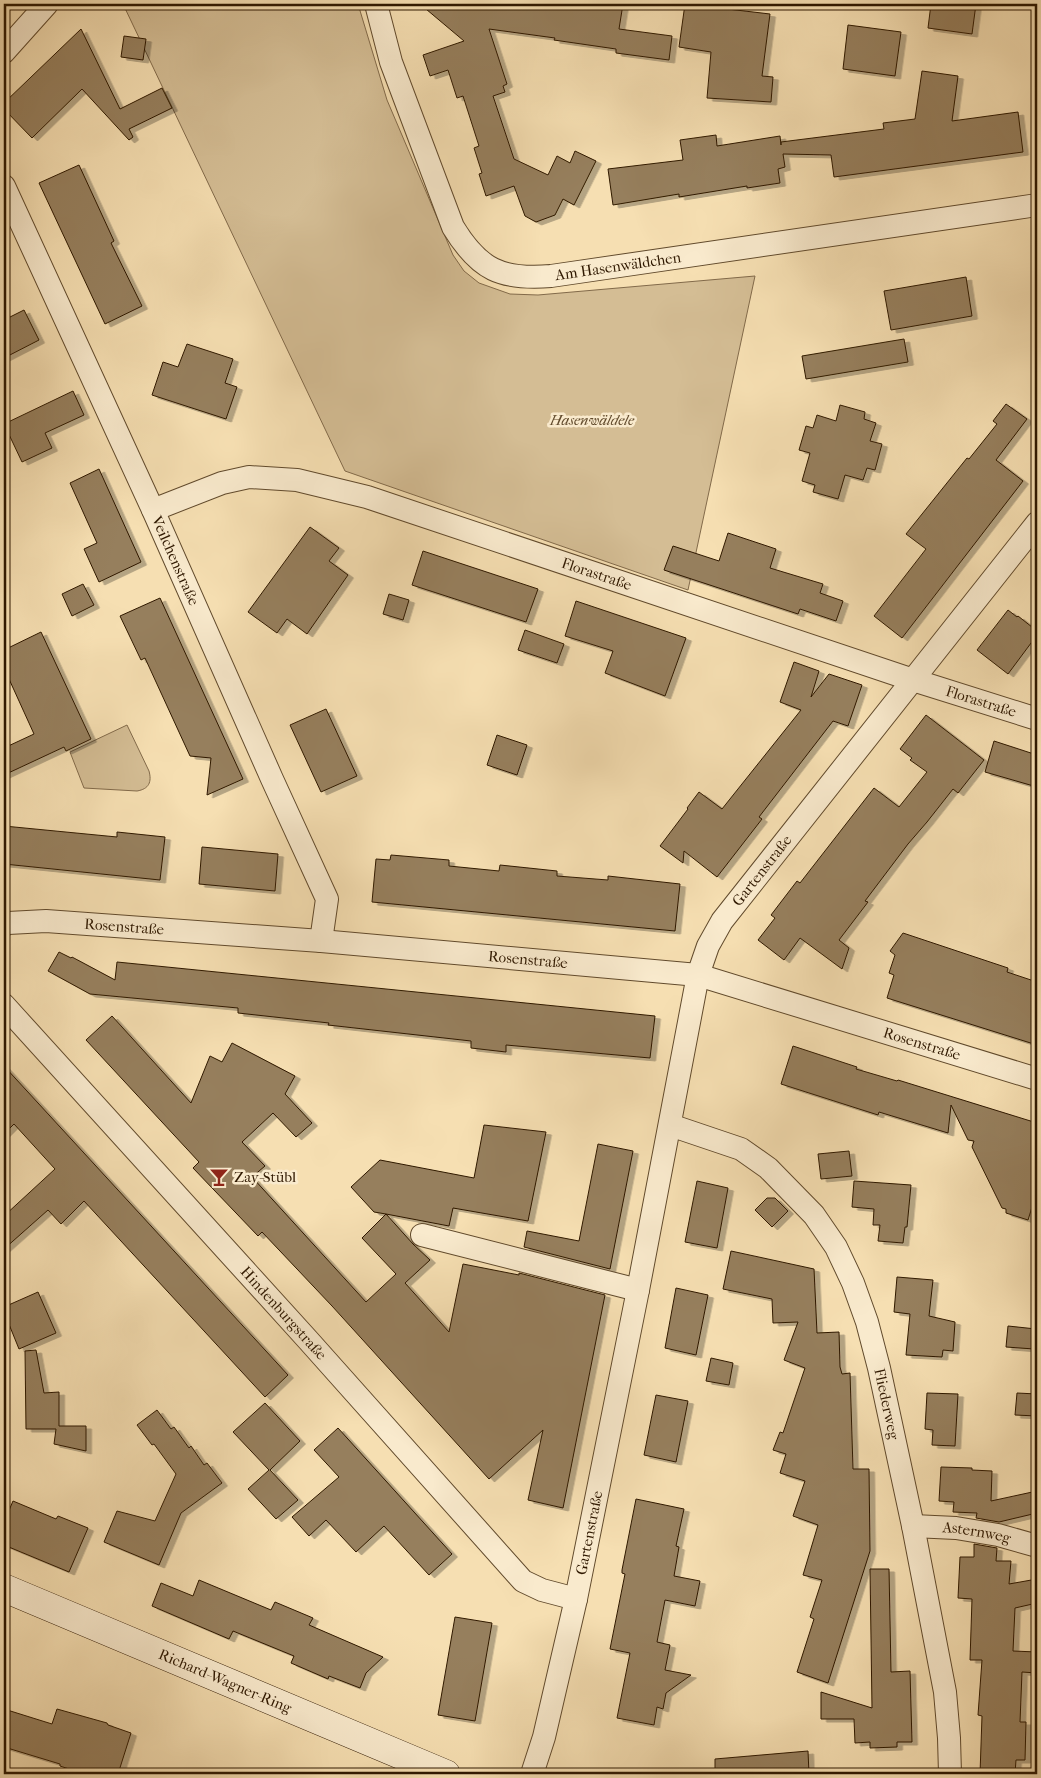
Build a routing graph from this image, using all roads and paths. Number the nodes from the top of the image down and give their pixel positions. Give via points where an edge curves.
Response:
1 (47, 4) edge
2 (376, 4) edge
3 (4, 52) edge
4 (4, 186) edge
5 (1037, 205) edge
6 (153, 510) junction
7 (1037, 523) edge
8 (913, 680) junction
9 (1037, 719) edge
10 (4, 925) edge
11 (321, 941) junction
12 (698, 975) junction
13 (4, 1005) edge
14 (1037, 1079) edge
15 (670, 1125) junction
16 (422, 1235) dead end
17 (638, 1290) junction
18 (913, 1526) junction
19 (1037, 1546) edge
20 (4, 1588) edge
21 (576, 1599) junction
22 (446, 1774) edge
23 (532, 1774) edge
24 (950, 1774) edge

1 - 3 street
2 - 5 street, Am Hasenwäldchen via 391,62 453,227 465,247 496,271 532,278 551,276
4 - 6 street, Veilchenstraße
6 - 8 street, Florastraße via 222,483 249,477 298,480 367,497
6 - 11 street, Veilchenstraße via 327,899
7 - 8 street, Gartenstraße
8 - 9 street, Florastraße
8 - 12 street, Gartenstraße via 722,921 708,946
10 - 11 street, Rosenstraße via 46,921
11 - 12 street, Rosenstraße
12 - 14 street, Rosenstraße
12 - 15 street, Gartenstraße
13 - 21 street, Hindenburgstraße via 523,1581
15 - 17 street, Gartenstraße
15 - 18 street, Fliederweg via 741,1149 768,1168 814,1215 836,1247 867,1322
16 - 17 street
17 - 21 street, Gartenstraße
18 - 19 street, Asternweg via 956,1528
18 - 24 street, Fliederweg via 945,1692
20 - 22 street, Richard-Wagner-Ring
21 - 23 street, Gartenstraße via 544,1738

